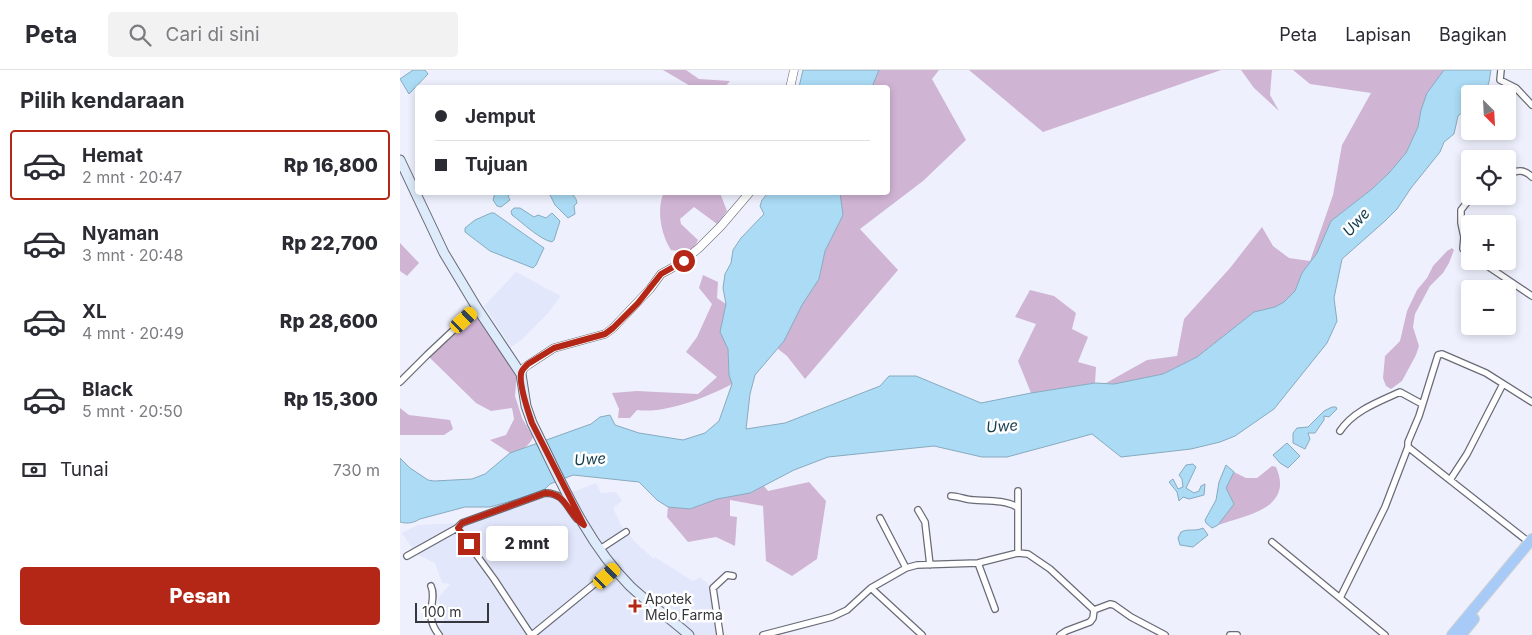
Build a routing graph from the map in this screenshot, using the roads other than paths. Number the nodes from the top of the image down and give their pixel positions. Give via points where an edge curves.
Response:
1 (794, 70) edge
2 (1501, 70) edge
3 (791, 85) edge
4 (1532, 105) edge
5 (400, 160) edge
6 (1516, 171) edge
7 (1532, 177) edge
8 (415, 192) edge
9 (417, 195) edge
10 (747, 195) edge
11 (1493, 270) edge
12 (1532, 296) edge
13 (477, 308) junction
14 (521, 374) junction
15 (400, 382) edge
16 (1503, 384) junction
17 (1532, 402) edge
18 (1422, 404) junction
19 (1340, 431) dead end
20 (1408, 447) junction
21 (1450, 480) junction
22 (1018, 491) dead end
23 (950, 496) dead end
24 (1017, 507) junction
25 (918, 510) dead end
26 (880, 518) dead end
27 (584, 525) junction
28 (458, 528) junction
29 (626, 532) dead end
30 (1272, 542) dead end
31 (1531, 544) edge
32 (600, 549) junction
33 (1018, 553) junction
34 (407, 556) dead end
35 (978, 563) junction
36 (930, 564) junction
37 (614, 568) junction
38 (906, 568) junction
39 (733, 576) dead end
40 (431, 586) dead end
41 (871, 588) junction
42 (1340, 598) junction
43 (1478, 608) junction
44 (995, 609) dead end
45 (1094, 610) junction
46 (439, 635) edge
47 (532, 635) edge
48 (689, 635) edge
49 (720, 635) edge
50 (763, 635) edge
51 (922, 635) edge
52 (1060, 635) edge
53 (1165, 635) edge
54 (1230, 635) edge
55 (1237, 635) edge
56 (1385, 635) edge
57 (1452, 635) edge
58 (1461, 635) edge

1 - 3 street
2 - 4 street via 1500,80 1516,88
5 - 8 main road
6 - 7 street via 1527,172
9 - 13 main road via 444,253
10 - 14 street via 699,248 661,274 613,328 605,334 554,348 528,364
11 - 12 street
13 - 14 main road
13 - 15 street
14 - 27 main road via 532,423
16 - 17 street
16 - 18 street via 1442,354 1437,358
16 - 21 street
18 - 19 street via 1400,392 1346,421
18 - 20 street
20 - 21 street
20 - 42 street via 1385,507
21 - 31 street
22 - 24 street
23 - 24 street
24 - 33 street
25 - 36 street via 925,522
26 - 38 street
27 - 28 street via 560,496 545,493 462,523
27 - 32 main road
28 - 34 street
28 - 47 street
29 - 32 street
30 - 42 street
31 - 43 highway
32 - 37 main road
33 - 35 street
33 - 45 street via 1028,554 1050,569
35 - 36 street
35 - 44 street
36 - 38 street
37 - 47 street
37 - 48 main road
38 - 41 street
39 - 49 street via 727,575 713,588
40 - 46 street via 434,591 430,619
41 - 50 street via 847,610 832,617
41 - 51 street
42 - 56 street
43 - 57 highway
43 - 58 highway
45 - 52 street via 1090,622
45 - 53 street via 1114,605
54 - 55 street

